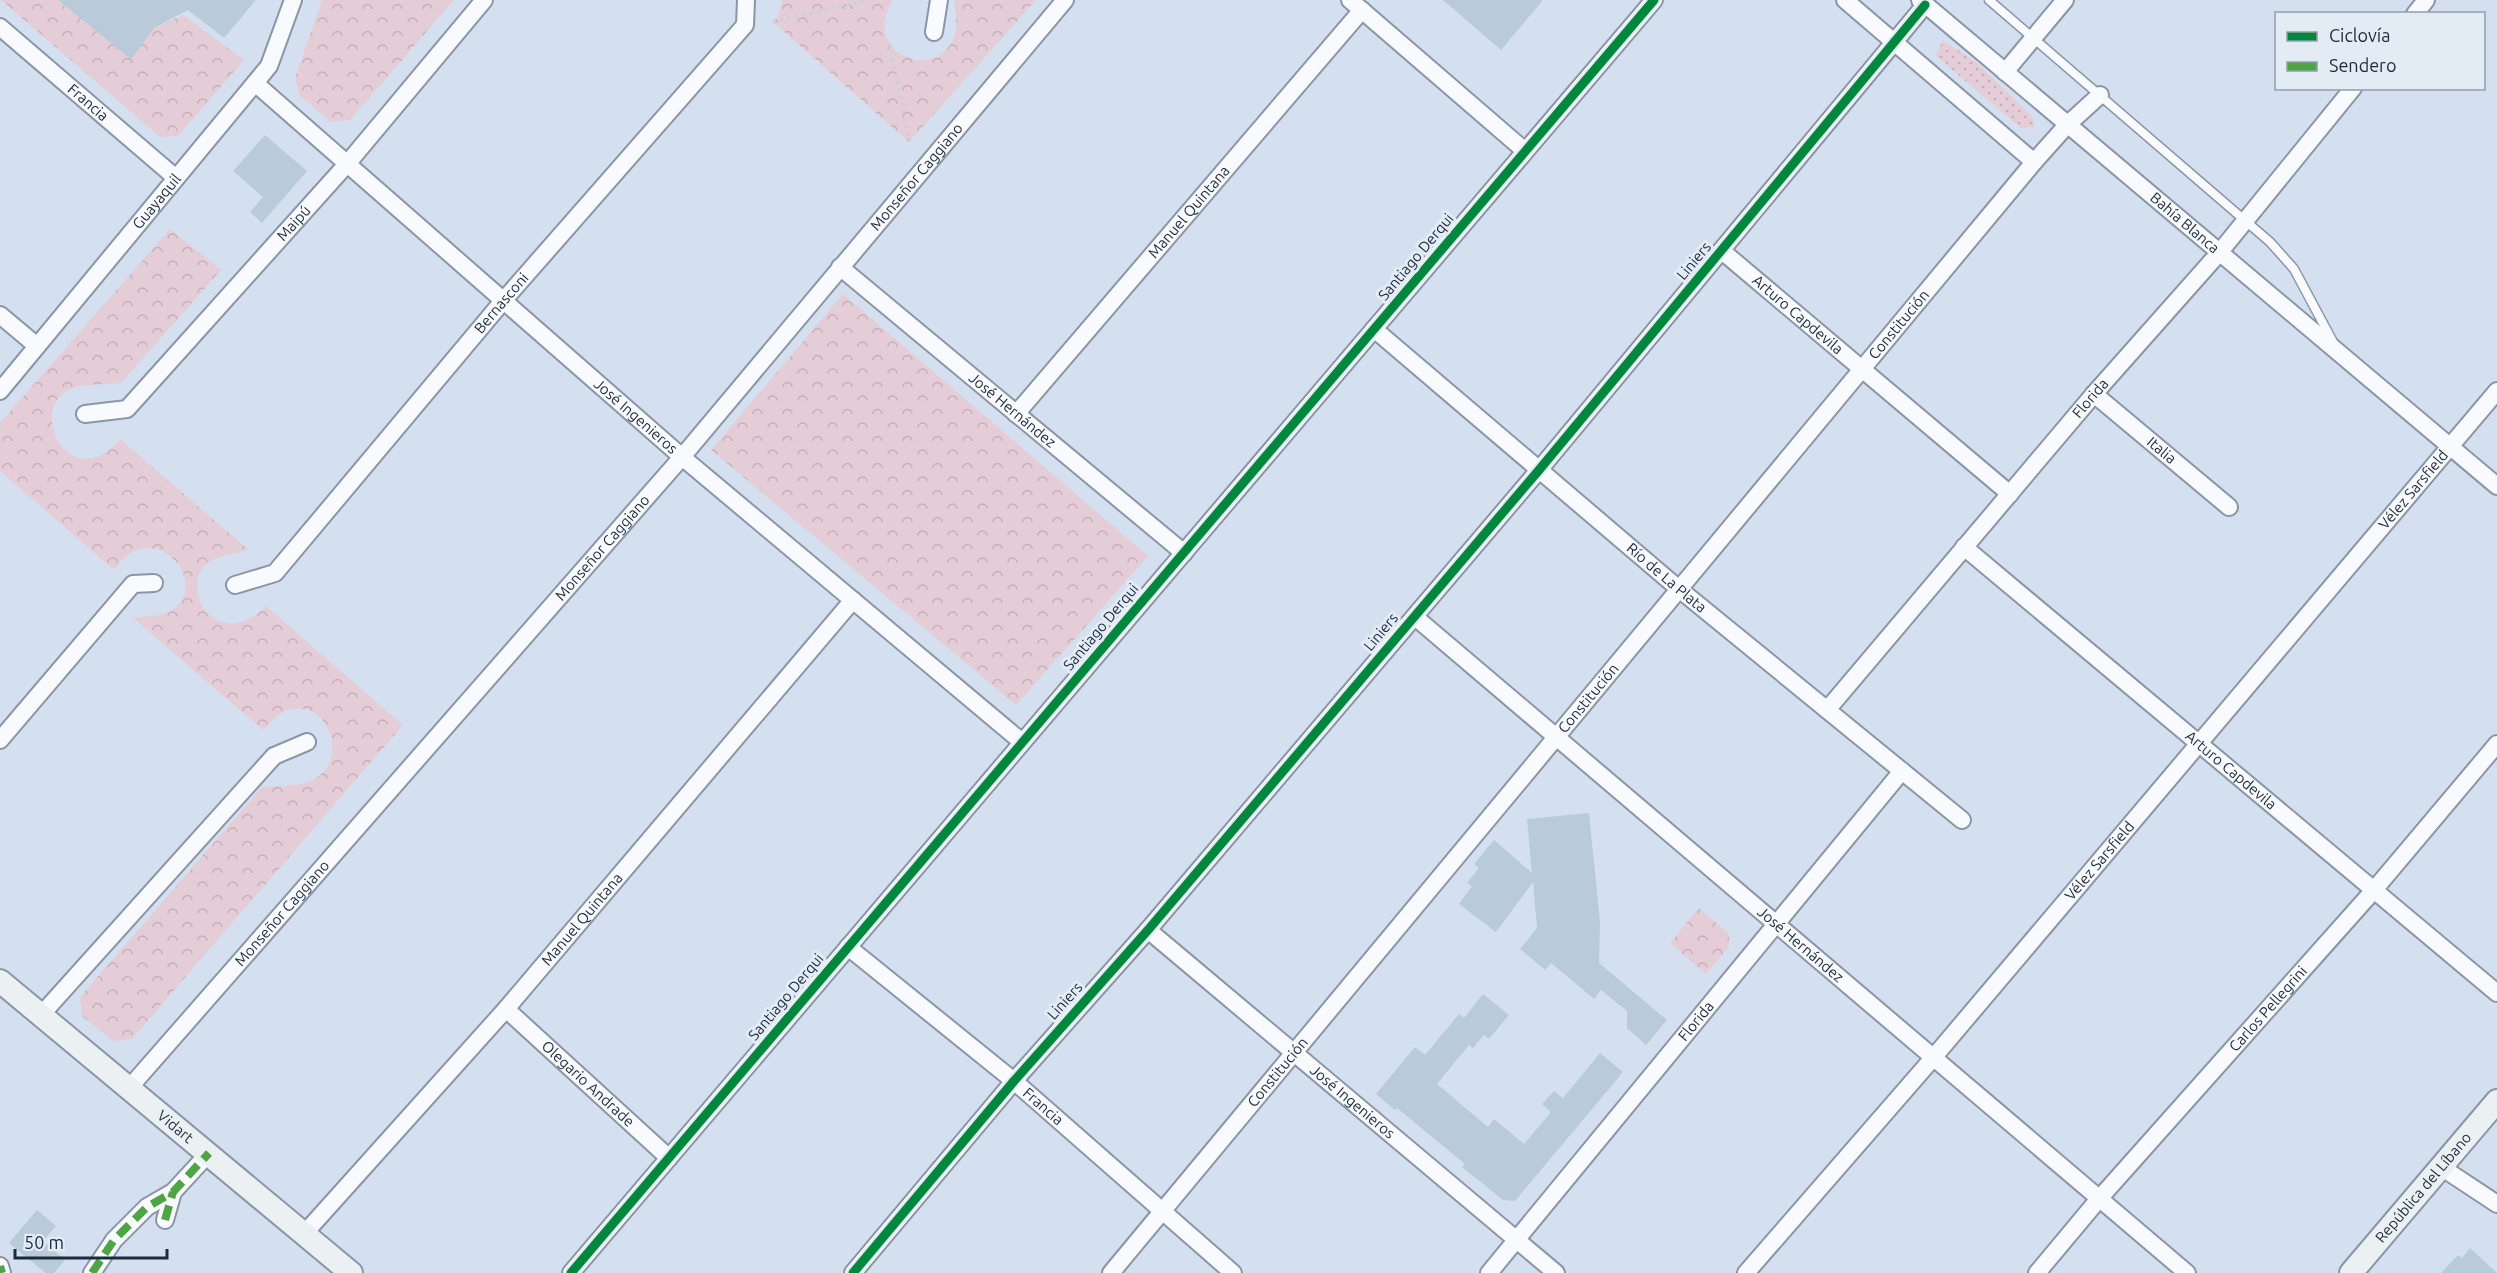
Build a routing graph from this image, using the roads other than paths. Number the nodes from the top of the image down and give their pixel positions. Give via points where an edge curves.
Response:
1 (292, 0) edge
2 (484, 0) edge
3 (746, 0) edge
4 (939, 0) edge
5 (1065, 0) edge
6 (1654, 0) edge
7 (1845, 0) edge
8 (1989, 0) edge
9 (2065, 0) edge
10 (2426, 0) edge
11 (1922, 2) edge
12 (1356, 5) edge
13 (2417, 12) edge
14 (0, 27) edge
15 (934, 32) dead end
16 (2033, 38) junction
17 (1893, 40) junction
18 (2005, 72) junction
19 (255, 83) junction
20 (2351, 90) edge
21 (2100, 95) junction
22 (2067, 125) junction
23 (1525, 151) junction
24 (2034, 162) junction
25 (347, 164) junction
26 (176, 178) junction
27 (2246, 220) junction
28 (1722, 251) junction
29 (2219, 253) junction
30 (840, 267) junction
31 (503, 301) junction
32 (0, 315) edge
33 (1374, 329) junction
34 (37, 346) junction
35 (2339, 353) junction
36 (1863, 370) junction
37 (0, 391) edge
38 (2497, 391) edge
39 (2094, 394) junction
40 (85, 414) dead end
41 (1016, 414) junction
42 (2450, 446) junction
43 (682, 457) junction
44 (1539, 470) junction
45 (2497, 486) edge
46 (2010, 494) junction
47 (2229, 507) dead end
48 (1964, 547) junction
49 (1184, 553) junction
50 (154, 583) dead end
51 (235, 585) dead end
52 (1679, 589) junction
53 (853, 600) junction
54 (1415, 616) junction
55 (1827, 710) junction
56 (1556, 737) junction
57 (0, 740) edge
58 (307, 742) dead end
59 (1022, 742) junction
60 (2198, 742) junction
61 (2497, 744) edge
62 (1902, 771) junction
63 (1962, 820) dead end
64 (2374, 890) junction
65 (1776, 924) junction
66 (1148, 930) junction
67 (848, 947) junction
68 (0, 981) edge
69 (2497, 993) edge
70 (506, 1009) junction
71 (41, 1015) junction
72 (1294, 1054) junction
73 (1933, 1058) junction
74 (1014, 1080) junction
75 (130, 1087) junction
76 (2497, 1101) edge
77 (209, 1153) junction
78 (669, 1158) junction
79 (2441, 1167) junction
80 (174, 1192) junction
81 (2098, 1200) junction
82 (2497, 1204) edge
83 (1163, 1210) junction
84 (165, 1220) dead end
85 (304, 1234) junction
86 (1517, 1239) junction
87 (0, 1266) edge
88 (3, 1273) edge
89 (92, 1273) edge
90 (351, 1273) edge
91 (571, 1273) edge
92 (853, 1273) edge
93 (1111, 1273) edge
94 (1233, 1273) edge
95 (1489, 1273) edge
96 (1556, 1273) edge
97 (1746, 1273) edge
98 (2037, 1273) edge
99 (2187, 1273) edge
100 (2350, 1273) edge

1 - 19 street, Guayaquil via 269,66
2 - 25 street, Maipú
3 - 31 street, Bernasconi via 746,25
4 - 15 street
5 - 30 street, Monseñor Caggiano
6 - 23 street, Santiago Derqui
7 - 17 street
8 - 16 lane
9 - 16 street
10 - 13 street
11 - 17 street, Liniers
11 - 18 street, Bahía Blanca
12 - 23 street
12 - 41 street, Manuel Quintana
14 - 26 street, Francia
16 - 18 street
16 - 21 lane
17 - 24 street
17 - 28 street, Liniers
18 - 22 street, Bahía Blanca
19 - 25 street, José Ingenieros
19 - 26 street, Guayaquil
20 - 27 street, Florida
21 - 22 street, Constitución
21 - 27 lane
22 - 24 street, Constitución
22 - 29 street, Bahía Blanca
23 - 33 street, Santiago Derqui
24 - 36 street, Constitución
25 - 31 street, José Ingenieros
25 - 40 street, Maipú via 127,409
26 - 34 street, Guayaquil
27 - 29 street, Florida
27 - 35 lane via 2294,269
28 - 36 street, Arturo Capdevila
28 - 44 street, Liniers
29 - 35 street, Bahía Blanca
29 - 39 street, Florida
30 - 41 street, José Hernández
30 - 43 street, Monseñor Caggiano
31 - 43 street, José Ingenieros
31 - 51 street, Bernasconi via 275,573
32 - 34 street
33 - 44 street, Río de La Plata
33 - 49 street, Santiago Derqui
34 - 37 street, Guayaquil
35 - 42 street, Bahía Blanca
36 - 46 street, Arturo Capdevila
36 - 52 street, Constitución
38 - 42 street, Vélez Sarsfield
39 - 46 street, Florida
39 - 47 street, Italia
41 - 49 street, José Hernández
42 - 45 street, Bahía Blanca
42 - 60 street, Vélez Sarsfield
43 - 53 street, José Ingenieros
43 - 75 street, Monseñor Caggiano
44 - 52 street, Río de La Plata
44 - 54 street, Liniers
46 - 48 street, Florida
48 - 55 street, Florida
48 - 60 street, Arturo Capdevila
49 - 59 street, Santiago Derqui
50 - 57 street via 133,584
52 - 55 street, Río de La Plata
52 - 56 street, Constitución
53 - 59 street, José Ingenieros
53 - 70 street, Manuel Quintana
54 - 56 street, José Hernández
54 - 66 street, Liniers
55 - 62 street, Río de La Plata
56 - 65 street, José Hernández
56 - 72 street, Constitución
58 - 71 street via 274,756
59 - 67 street, Santiago Derqui
60 - 64 street, Arturo Capdevila
60 - 73 street, Vélez Sarsfield
61 - 64 street, Carlos Pellegrini
62 - 63 street, Río de La Plata
62 - 65 street, Florida
64 - 69 street, Arturo Capdevila
64 - 81 street, Carlos Pellegrini
65 - 73 street, José Hernández
65 - 86 street, Florida
66 - 72 street, José Ingenieros
66 - 74 street, Liniers
67 - 74 street, Francia
67 - 78 street, Santiago Derqui
68 - 71 street, Vidart
70 - 78 street, Olegario Andrade
70 - 85 street, Manuel Quintana
71 - 75 street, Vidart
72 - 83 street, Constitución
72 - 86 street, José Ingenieros
73 - 81 street, José Hernández
73 - 97 street, Vélez Sarsfield
74 - 83 street, Francia
74 - 92 street, Liniers
75 - 77 street, Vidart
76 - 79 street, República del Líbano
77 - 80 street
77 - 85 street, Vidart
78 - 91 street, Santiago Derqui
79 - 82 street
79 - 100 street, República del Líbano
80 - 84 street
80 - 89 street via 147,1207 121,1232
81 - 98 street, Carlos Pellegrini
81 - 99 street, José Hernández
83 - 93 street, Constitución
83 - 94 street, Francia
85 - 90 street, Vidart
86 - 95 street, Florida
86 - 96 street, José Ingenieros
87 - 88 street

